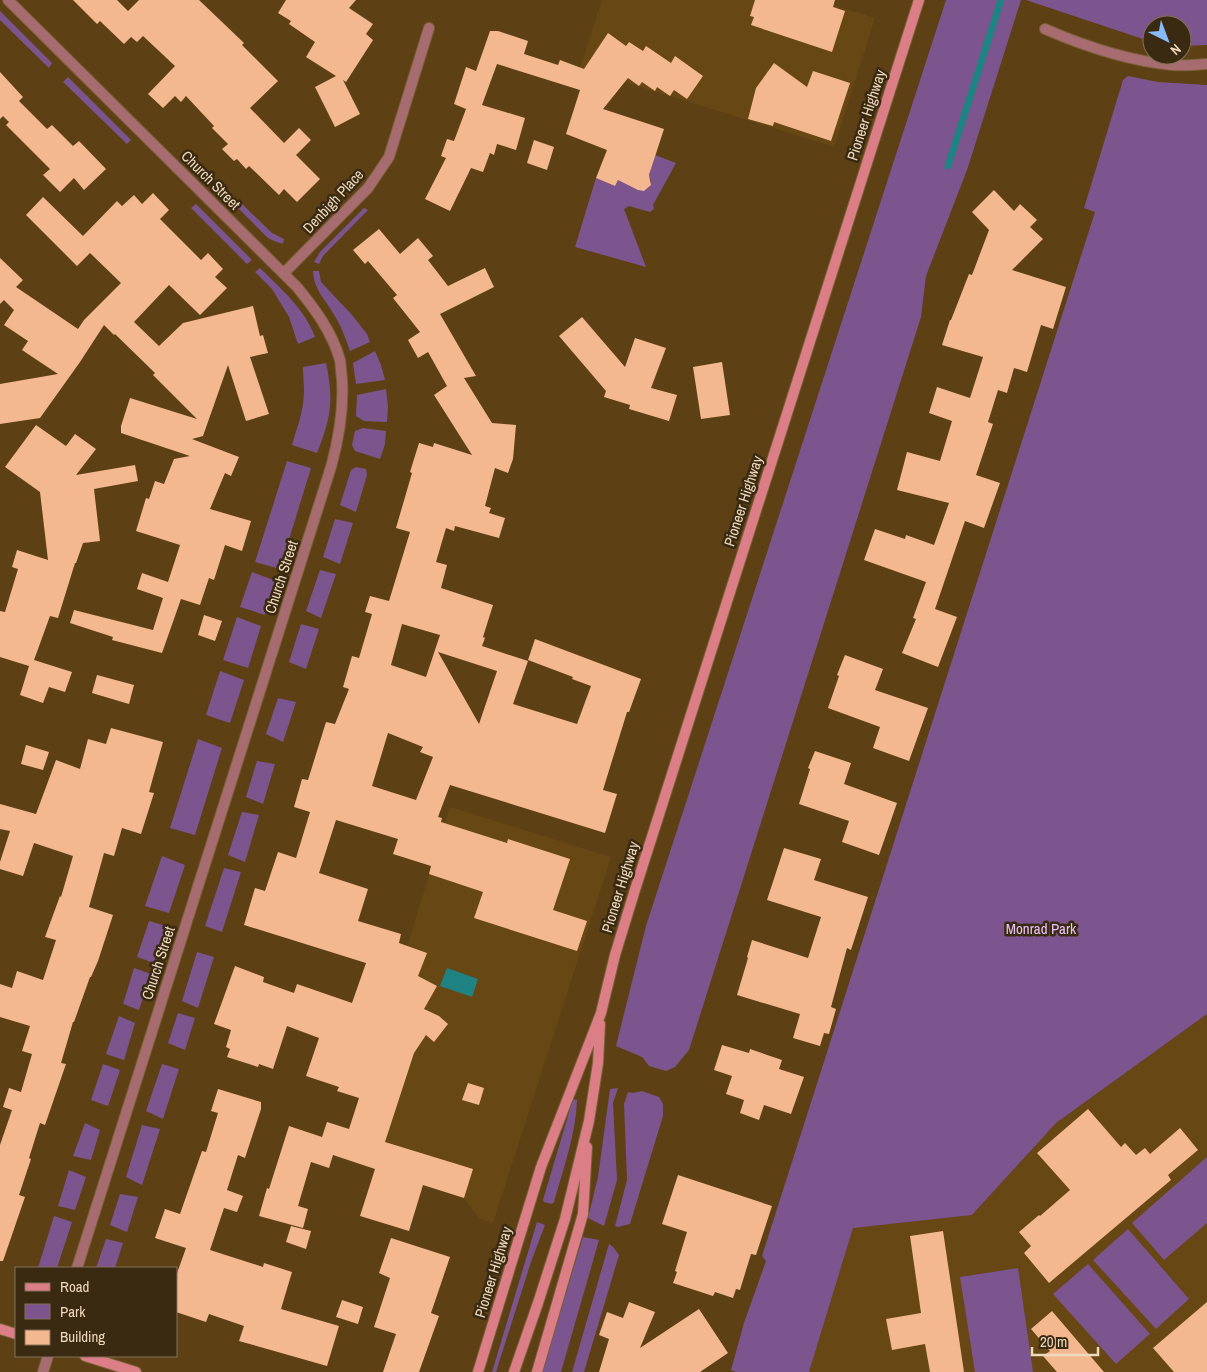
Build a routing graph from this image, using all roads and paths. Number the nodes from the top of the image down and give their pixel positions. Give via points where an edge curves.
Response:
1 (8, 0) edge
2 (919, 0) edge
3 (429, 28) dead end
4 (1044, 29) dead end
5 (1207, 64) edge
6 (284, 273) junction
7 (601, 1013) junction
8 (589, 1121) junction
9 (77, 1267) edge
10 (0, 1329) edge
11 (15, 1334) edge
12 (48, 1357) edge
13 (87, 1357) edge
14 (43, 1372) edge
15 (136, 1372) edge
16 (478, 1372) edge
17 (514, 1372) edge
18 (537, 1372) edge

1 - 6 street, Church Street
2 - 7 main road, Pioneer Highway via 634,894
3 - 6 street, Denbigh Place via 389,157 368,188
4 - 5 street via 1141,62 1174,66
6 - 9 street, Church Street via 316,310 340,361 342,405 339,436
7 - 8 main road, Pioneer Highway via 598,1064
7 - 16 main road, Pioneer Highway via 541,1167
8 - 17 main road, Pioneer Highway via 565,1219
8 - 18 main road via 583,1214
10 - 11 main road
12 - 14 street
13 - 15 main road

